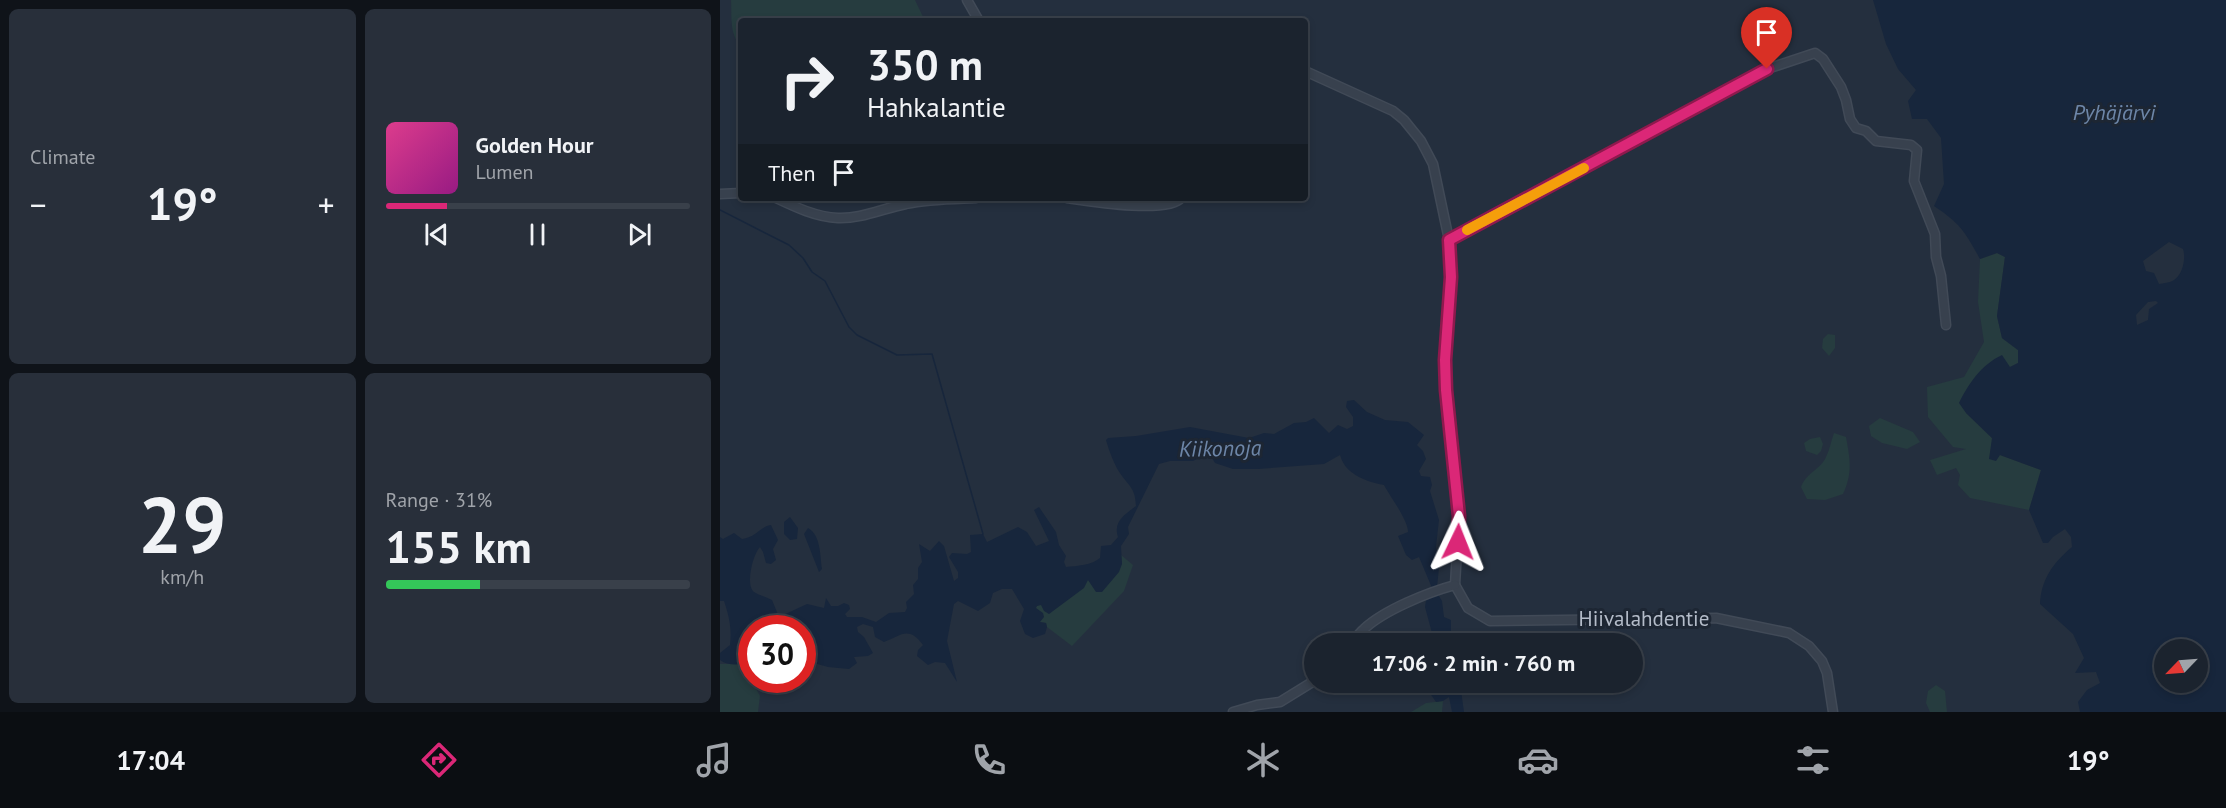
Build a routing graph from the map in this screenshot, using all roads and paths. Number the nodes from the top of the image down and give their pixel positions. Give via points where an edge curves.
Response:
1 (967, 0) edge
2 (977, 18) edge
3 (1308, 72) edge
4 (738, 193) edge
5 (720, 194) edge
6 (782, 201) edge
7 (932, 201) edge
8 (1098, 201) edge
9 (1180, 201) edge
10 (1449, 240) junction
11 (1946, 325) dead end
12 (1455, 585) junction
13 (1360, 633) edge
14 (1304, 687) edge
15 (1233, 712) edge
16 (1833, 712) edge

1 - 2 street
3 - 10 street via 1378,103 1407,124 1433,164
4 - 5 street
6 - 7 street via 838,218
8 - 9 street via 1161,207
10 - 11 street via 1767,69 1815,53 1841,87 1856,128 1876,141 1911,145 1917,150 1914,181 1935,234
10 - 12 street via 1451,277 1445,360 1459,516
12 - 13 street via 1384,615
12 - 16 street, Hiivalahdentie via 1468,608 1490,621 1716,618 1789,633 1809,646 1822,661
14 - 15 street via 1280,702

